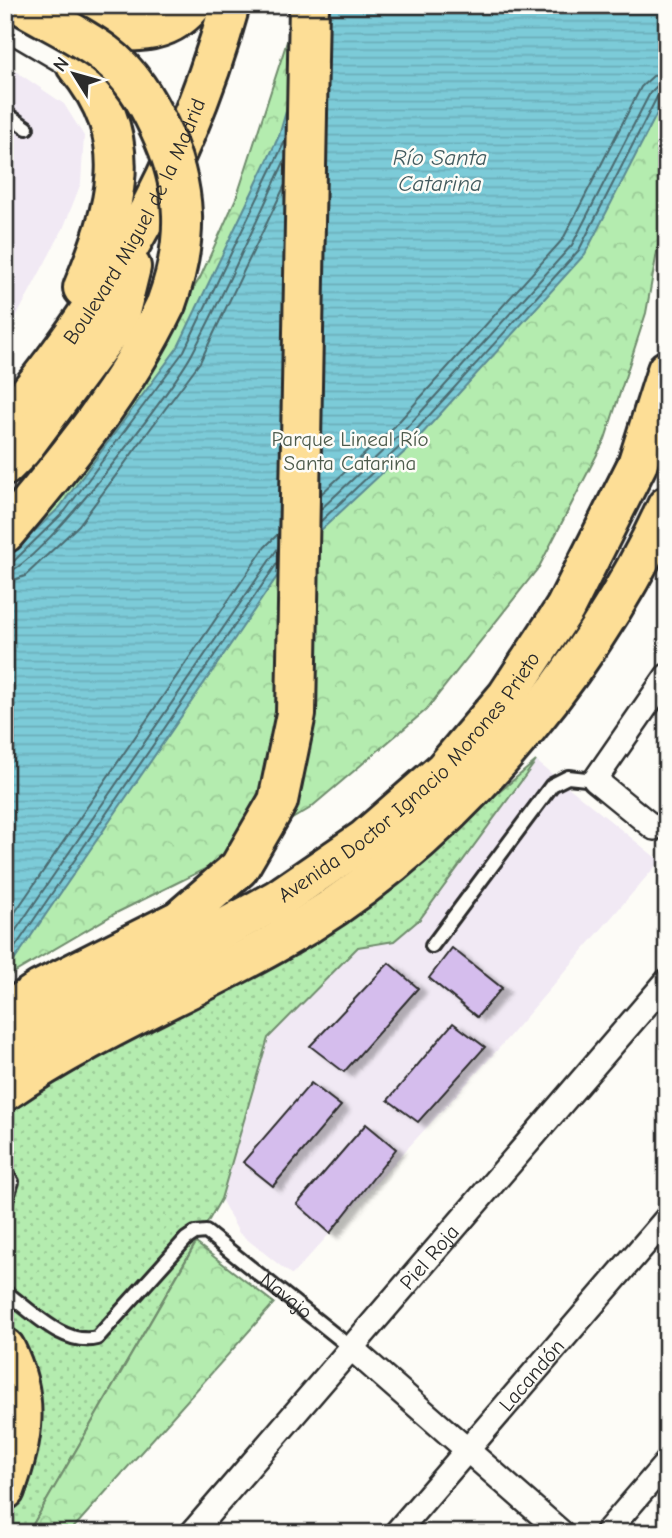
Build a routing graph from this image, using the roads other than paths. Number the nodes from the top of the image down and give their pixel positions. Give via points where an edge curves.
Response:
1 (22, 5) edge
2 (192, 5) edge
3 (230, 5) edge
4 (309, 5) edge
5 (78, 14) edge
6 (5, 24) edge
7 (76, 65) junction
8 (5, 113) edge
9 (27, 128) dead end
10 (140, 231) junction
11 (53, 361) junction
12 (667, 370) edge
13 (5, 422) edge
14 (5, 466) edge
15 (662, 522) edge
16 (5, 533) edge
17 (667, 676) edge
18 (595, 780) junction
19 (654, 828) dead end
20 (432, 946) dead end
21 (667, 981) edge
22 (5, 1014) edge
23 (5, 1049) edge
24 (5, 1091) edge
25 (5, 1174) edge
26 (5, 1203) edge
27 (667, 1218) edge
28 (5, 1292) edge
29 (350, 1347) junction
30 (5, 1348) edge
31 (468, 1449) junction
32 (667, 1462) edge
33 (5, 1490) edge
34 (192, 1533) edge
35 (396, 1533) edge
36 (562, 1533) edge
37 (606, 1533) edge

1 - 16 highway, bridge via 97,49 135,84 176,163 183,227 171,290 147,343 85,438
2 - 5 highway via 172,22 143,31 118,31
3 - 10 highway, Boulevard Miguel de la Madrid via 190,127
4 - 22 highway via 296,714 278,801 239,868 179,919 40,990
5 - 7 street via 135,55 137,62 135,78 125,86 109,86
6 - 7 street
7 - 11 highway via 98,95 113,133 116,196 102,243
8 - 9 lane
10 - 11 highway, Boulevard Miguel de la Madrid via 95,305
10 - 14 highway via 118,320
11 - 13 highway, Boulevard Miguel de la Madrid
12 - 23 highway, Avenida Doctor Ignacio Morones Prieto via 637,465 565,608 507,696 444,770 364,840 278,899
15 - 24 highway, Avenida Doctor Ignacio Morones Prieto via 598,631 553,694 489,771 389,868 276,943 51,1060
17 - 18 street
18 - 19 street
18 - 20 lane via 568,777 552,785
21 - 29 street, Piel Roja
25 - 26 lane via 12,1182
27 - 31 street, Lacandón
28 - 29 lane, Navajo via 69,1338 84,1342 97,1338 186,1239 206,1232
29 - 31 street, Navajo
29 - 34 street, Piel Roja
30 - 33 highway via 15,1369 23,1412 19,1453
31 - 35 street, Lacandón
31 - 36 street, Navajo
32 - 37 street

